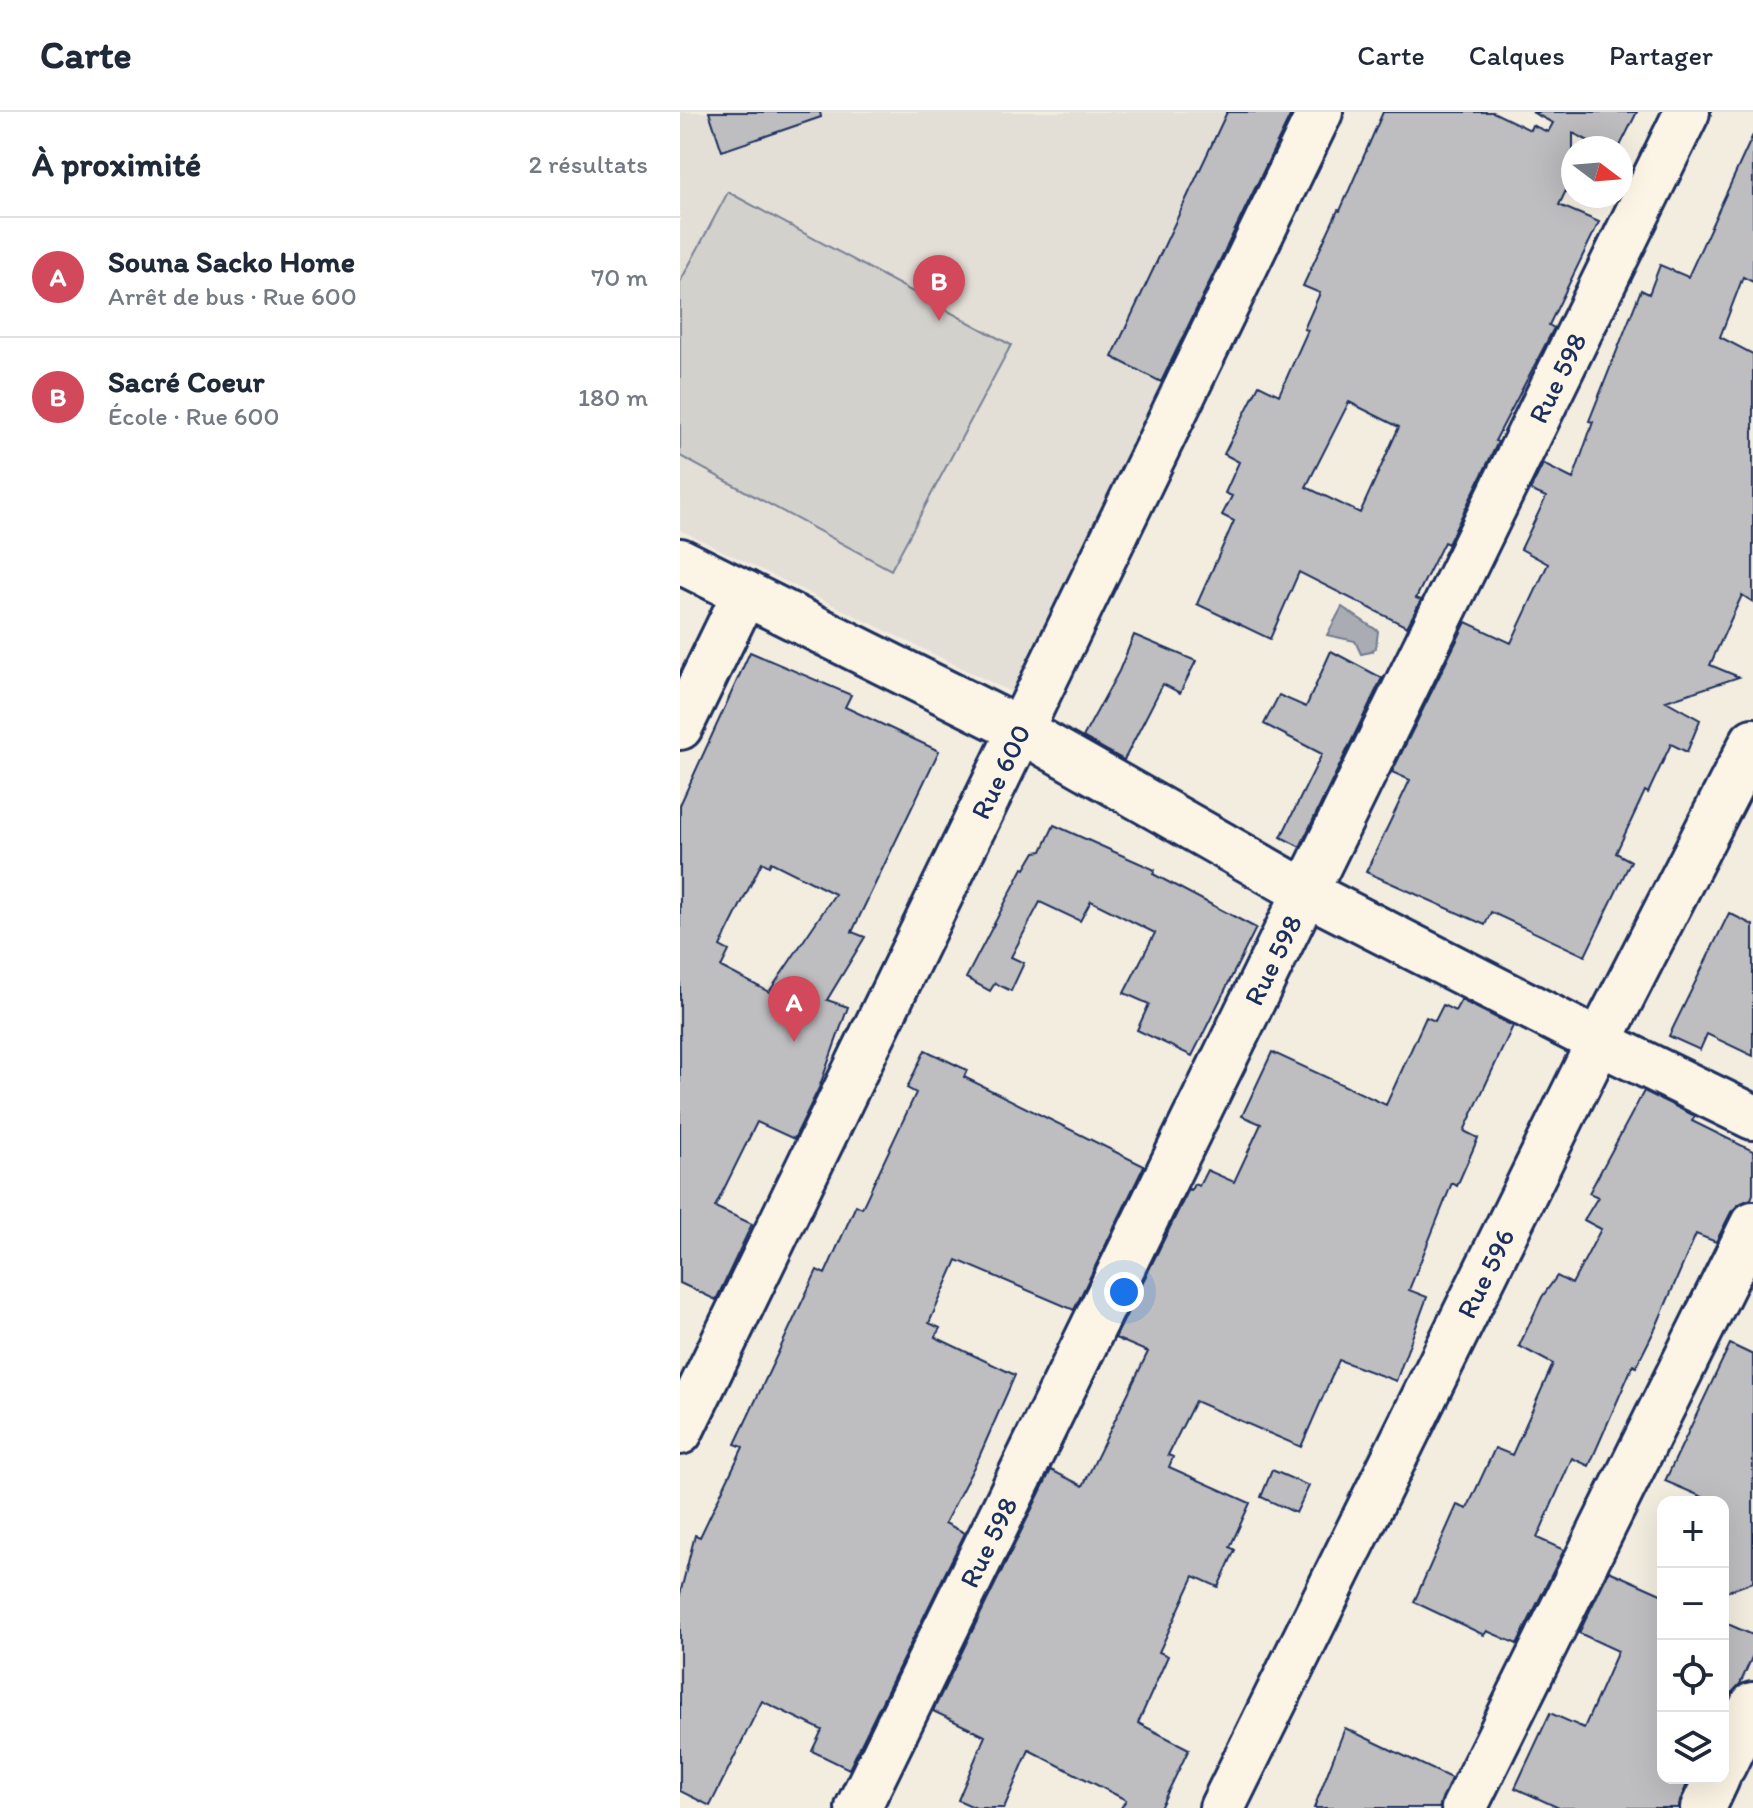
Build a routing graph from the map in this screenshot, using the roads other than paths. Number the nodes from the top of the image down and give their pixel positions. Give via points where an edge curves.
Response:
1 (1320, 112) edge
2 (1687, 112) edge
3 (680, 561) edge
4 (745, 593) junction
5 (680, 727) edge
6 (1022, 731) junction
7 (1753, 741) edge
8 (1305, 892) junction
9 (1599, 1042) junction
10 (1753, 1117) edge
11 (1753, 1224) edge
12 (680, 1432) edge
13 (1753, 1705) edge
14 (1729, 1754) edge
15 (1714, 1784) edge
16 (858, 1808) edge
17 (1222, 1808) edge
18 (1464, 1808) edge
19 (1703, 1808) edge

1 - 6 street, Rue 600
2 - 8 street, Rue 598
3 - 4 street
4 - 5 street
4 - 6 street
6 - 8 street
6 - 12 street, Rue 600
7 - 9 street, Rue 596
8 - 9 street
8 - 16 street, Rue 598
9 - 10 street
9 - 17 street, Rue 596
11 - 18 street
13 - 14 street
15 - 19 street

